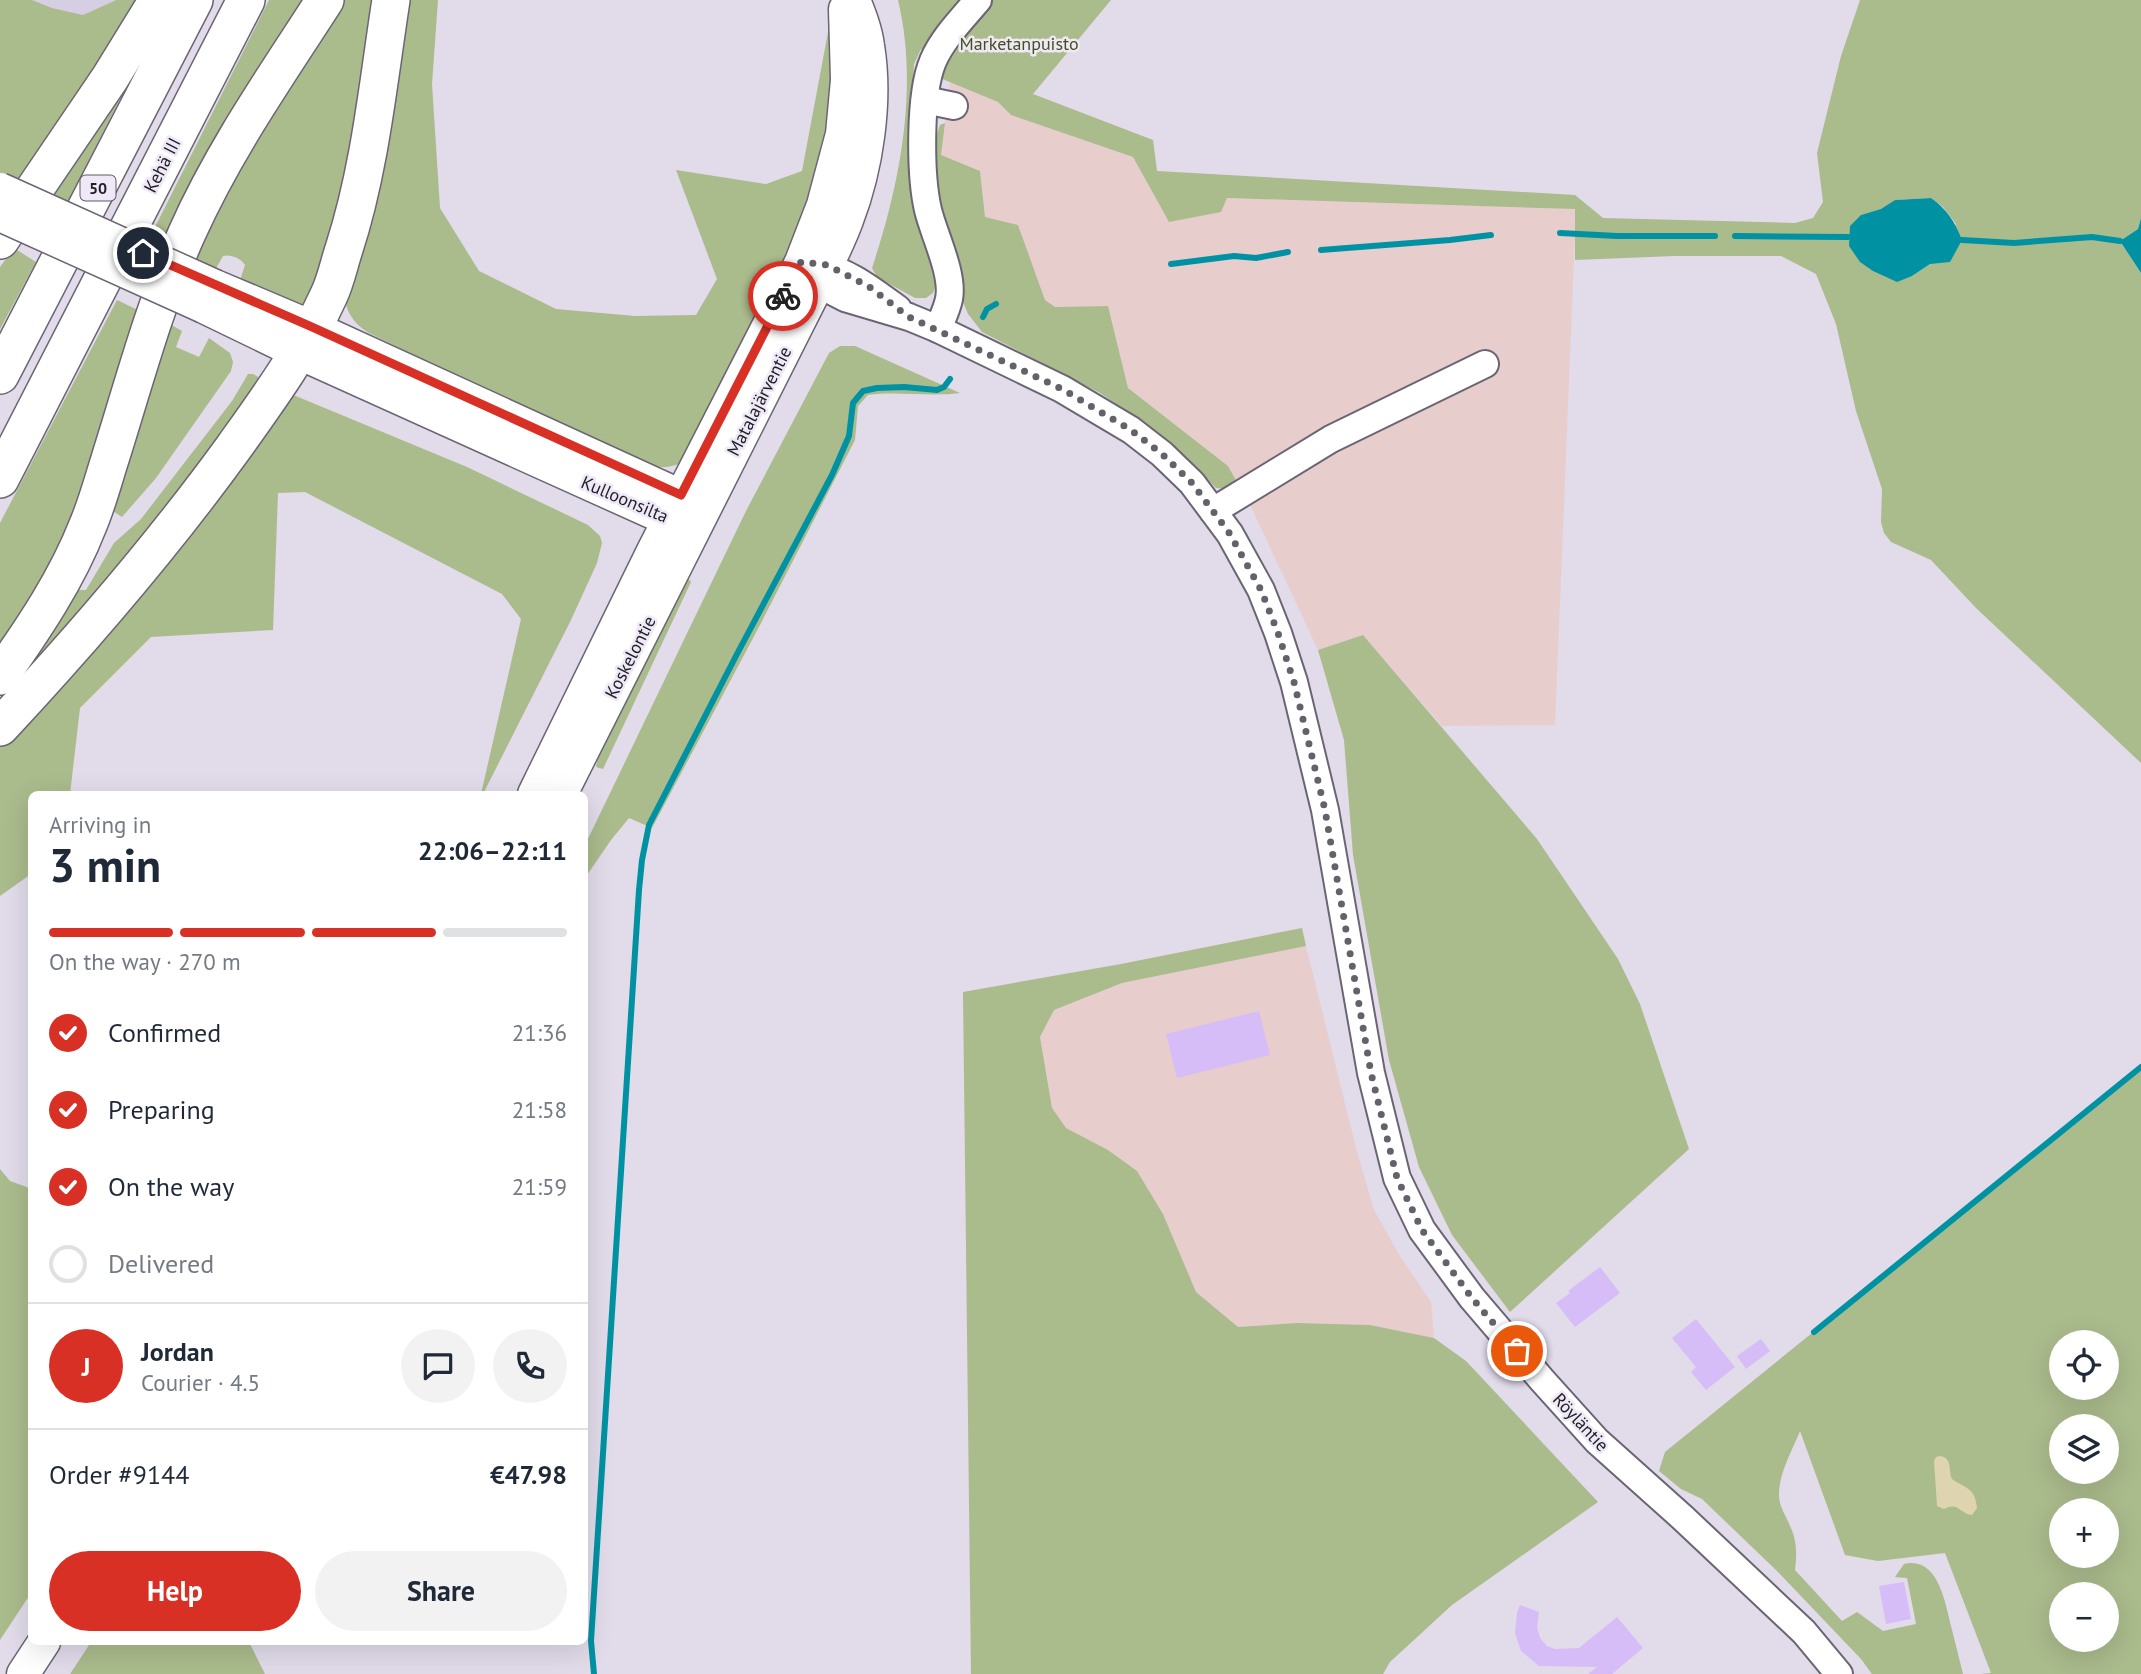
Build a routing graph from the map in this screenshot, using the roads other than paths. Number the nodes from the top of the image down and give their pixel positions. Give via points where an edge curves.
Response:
1 (158, 0) edge
2 (194, 0) edge
3 (246, 0) edge
4 (325, 0) edge
5 (391, 0) edge
6 (845, 0) edge
7 (854, 0) edge
8 (978, 0) edge
9 (925, 100) junction
10 (954, 106) dead end
11 (0, 189) edge
12 (0, 215) edge
13 (0, 240) edge
14 (815, 270) junction
15 (210, 296) junction
16 (938, 329) junction
17 (306, 340) junction
18 (1485, 364) dead end
19 (0, 375) edge
20 (0, 479) edge
21 (1213, 511) junction
22 (683, 512) junction
23 (0, 676) edge
24 (0, 727) edge
25 (536, 791) edge
26 (562, 791) edge
27 (42, 1645) edge
28 (23, 1674) edge
29 (1839, 1674) edge

1 - 13 highway
2 - 19 highway, 50
3 - 20 highway, Kehä III / 50
4 - 23 highway via 226,155 187,232 141,355 89,525 33,630
5 - 17 highway via 355,215 330,293
6 - 14 main road, Matalajärventie via 847,80 842,134 823,205
7 - 14 main road, Matalajärventie via 868,46 872,89 864,165 847,220
8 - 9 street via 933,61
9 - 10 street
9 - 16 street via 924,189 948,278 949,297
11 - 15 main road, Kulloonsilta, bridge
12 - 15 main road, Kulloonsilta, bridge
14 - 16 street, Röyläntie via 852,301
14 - 22 main road, Matalajärventie
15 - 17 main road, Kulloonsilta
16 - 21 street, Röyläntie via 1062,389 1131,430 1192,483
17 - 22 main road, Kulloonsilta
17 - 24 highway via 283,379 149,558
18 - 21 street via 1331,439
21 - 29 street, Röyläntie via 1261,590 1294,682 1325,810 1371,1073 1397,1178 1422,1230 1472,1298 1597,1441 1804,1632
22 - 25 main road, Koskelontie
22 - 26 main road, Koskelontie
27 - 28 main road

